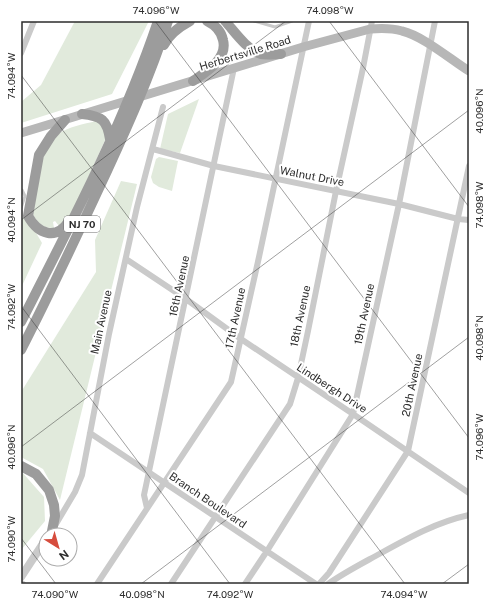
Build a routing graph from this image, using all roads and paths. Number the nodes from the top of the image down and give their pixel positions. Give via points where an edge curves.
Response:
1 (34, 21) edge
2 (158, 21) edge
3 (168, 21) edge
4 (190, 21) edge
5 (207, 21) edge
6 (225, 21) edge
7 (254, 21) edge
8 (292, 21) edge
9 (309, 21) edge
10 (435, 21) edge
11 (371, 25) edge
12 (430, 45) junction
13 (303, 47) junction
14 (21, 53) edge
15 (281, 54) junction
16 (234, 68) junction
17 (469, 71) edge
18 (147, 79) junction
19 (193, 81) junction
20 (140, 96) junction
21 (128, 100) junction
22 (163, 107) dead end
23 (82, 114) junction
24 (65, 120) junction
25 (21, 133) edge
26 (110, 139) junction
27 (153, 149) junction
28 (214, 166) junction
29 (469, 166) edge
30 (276, 179) junction
31 (22, 190) dead end
32 (336, 191) junction
33 (85, 195) junction
34 (399, 204) junction
35 (21, 208) edge
36 (458, 218) junction
37 (469, 220) edge
38 (126, 259) junction
39 (186, 299) junction
40 (21, 322) edge
41 (241, 339) junction
42 (21, 350) edge
43 (298, 378) junction
44 (353, 414) junction
45 (90, 432) junction
46 (408, 451) junction
47 (21, 466) edge
48 (149, 473) junction
49 (164, 482) junction
50 (469, 494) edge
51 (147, 508) junction
52 (469, 515) edge
53 (216, 517) junction
54 (52, 527) edge
55 (54, 527) edge
56 (267, 551) junction
57 (38, 552) edge
58 (21, 577) edge
59 (96, 584) edge
60 (171, 584) edge
61 (245, 584) edge
62 (316, 584) edge
63 (319, 584) edge
64 (328, 584) edge

1 - 14 street
2 - 21 highway, NJ 70
3 - 18 highway, NJ 70
4 - 18 highway via 180,26 168,38
5 - 19 highway via 215,25 222,34 222,55 208,71
6 - 15 highway via 256,51 262,54
7 - 8 lane via 274,27
9 - 13 street, 17th Avenue
10 - 12 street, 19th Avenue
11 - 12 main road, Herbertsville Road via 410,33
11 - 13 main road, Herbertsville Road
11 - 32 street, 18th Avenue
12 - 17 main road, Herbertsville Road
12 - 34 street, 19th Avenue
13 - 15 main road, Herbertsville Road
13 - 30 street, 17th Avenue
15 - 16 main road, Herbertsville Road
16 - 19 main road, Herbertsville Road
16 - 28 street, 16th Avenue
18 - 20 highway, NJ 70
19 - 20 main road, Herbertsville Road
20 - 21 main road, Herbertsville Road
20 - 42 highway, NJ 70 via 57,278
21 - 23 main road, Herbertsville Road
21 - 26 highway, NJ 70
22 - 27 street, Main Avenue
23 - 24 main road, Herbertsville Road
23 - 26 highway via 94,115 105,122
24 - 25 main road, Herbertsville Road
24 - 33 highway via 51,136 40,155 28,216 39,230 47,233 56,232 67,224
26 - 33 highway, NJ 70
27 - 28 street, Walnut Drive
27 - 38 street, Main Avenue
28 - 30 street, Walnut Drive
28 - 39 street, 16th Avenue
29 - 36 street, 20th Avenue
30 - 32 street, Walnut Drive
30 - 41 street, 17th Avenue
31 - 35 lane via 25,196
32 - 34 street, Walnut Drive
32 - 43 street, 18th Avenue
33 - 40 highway, NJ 70
34 - 36 street, Walnut Drive
34 - 44 street, 19th Avenue
36 - 37 street, Walnut Drive
36 - 46 street, 20th Avenue
38 - 39 street, Lindbergh Drive
38 - 45 street, Main Avenue
39 - 41 street, Lindbergh Drive
39 - 48 street, 16th Avenue
41 - 43 street, Lindbergh Drive
41 - 49 street, 17th Avenue via 231,382
43 - 44 street, Lindbergh Drive
43 - 53 street, 18th Avenue via 290,404
44 - 46 street, Lindbergh Drive
44 - 56 street, 19th Avenue
45 - 48 street, Branch Boulevard
45 - 55 street, Main Avenue via 82,475
46 - 50 street, Lindbergh Drive
46 - 63 street, 20th Avenue via 329,573
47 - 54 highway via 36,474 49,490 55,516
48 - 49 street, Branch Boulevard
48 - 51 street, 16th Avenue via 144,495
49 - 51 street, 17th Avenue
49 - 53 street, Branch Boulevard
51 - 59 street, 17th Avenue
52 - 64 street via 454,518 413,535
53 - 56 street, Branch Boulevard
53 - 60 street, 18th Avenue
56 - 61 street, 19th Avenue
56 - 62 street, Branch Boulevard
57 - 58 street, Main Avenue

